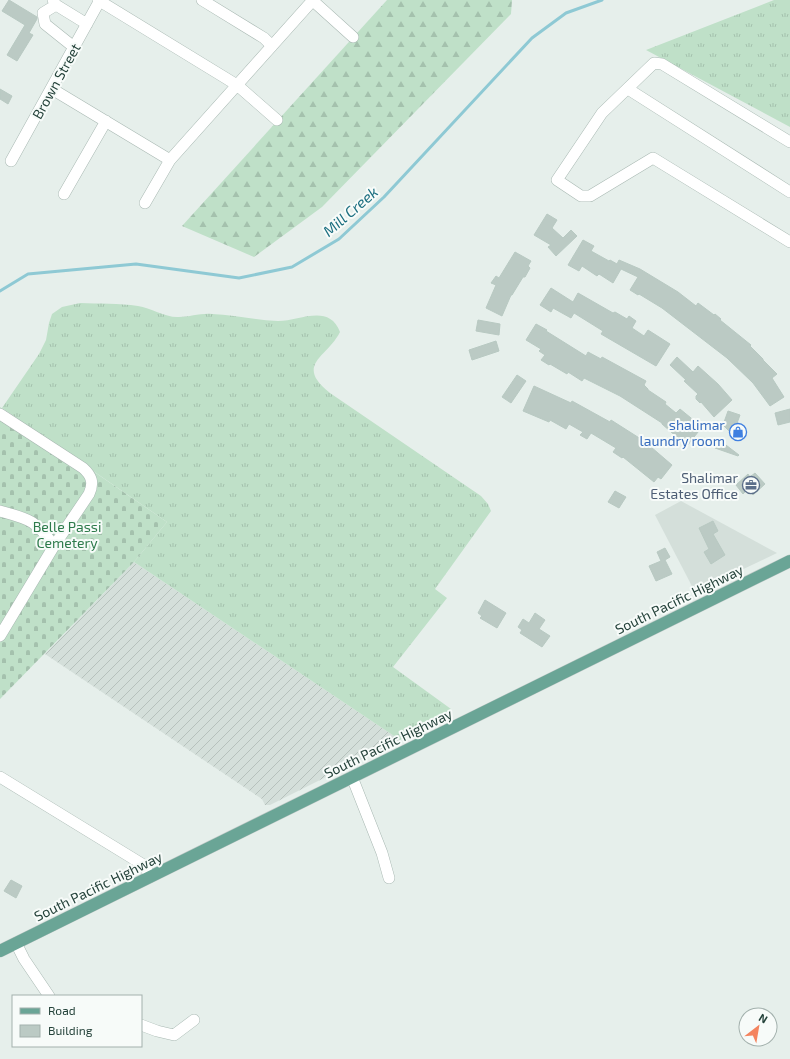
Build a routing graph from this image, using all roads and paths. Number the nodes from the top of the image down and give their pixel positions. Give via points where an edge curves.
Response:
1 (99, 0) edge
2 (202, 0) edge
3 (312, 0) edge
4 (55, 2) edge
5 (87, 24) junction
6 (353, 37) dead end
7 (272, 46) junction
8 (75, 48) junction
9 (237, 85) junction
10 (52, 89) junction
11 (628, 90) junction
12 (277, 120) dead end
13 (106, 121) junction
14 (790, 142) edge
15 (170, 160) junction
16 (11, 161) dead end
17 (790, 192) edge
18 (64, 194) dead end
19 (145, 203) dead end
20 (790, 242) edge
21 (0, 414) edge
22 (0, 511) edge
23 (54, 546) junction
24 (790, 561) edge
25 (0, 636) edge
26 (0, 776) edge
27 (352, 777) junction
28 (150, 877) junction
29 (389, 878) dead end
30 (16, 943) junction
31 (0, 951) edge
32 (48, 995) edge
33 (194, 1020) dead end
34 (142, 1025) edge

1 - 5 street, Brown Street
1 - 9 street
2 - 7 street via 264,38
3 - 6 street
3 - 7 street
4 - 5 street
4 - 8 street via 43,13 45,24
5 - 8 street, Brown Street
7 - 9 street
8 - 10 street, Brown Street
9 - 12 street
9 - 15 street
10 - 13 street
10 - 16 street, Brown Street
11 - 14 street via 654,63 662,64
11 - 17 street
11 - 20 street via 602,113 557,180 580,196 590,196 653,158
13 - 15 street
13 - 18 street
15 - 19 street
21 - 23 street via 90,474 90,494
22 - 23 street via 18,515 39,526
23 - 25 street
24 - 27 main road, South Pacific Highway
26 - 28 street via 145,866
27 - 28 main road, South Pacific Highway
27 - 29 street via 382,853
28 - 30 main road, South Pacific Highway
30 - 31 main road, South Pacific Highway
30 - 32 street
33 - 34 street via 174,1035

